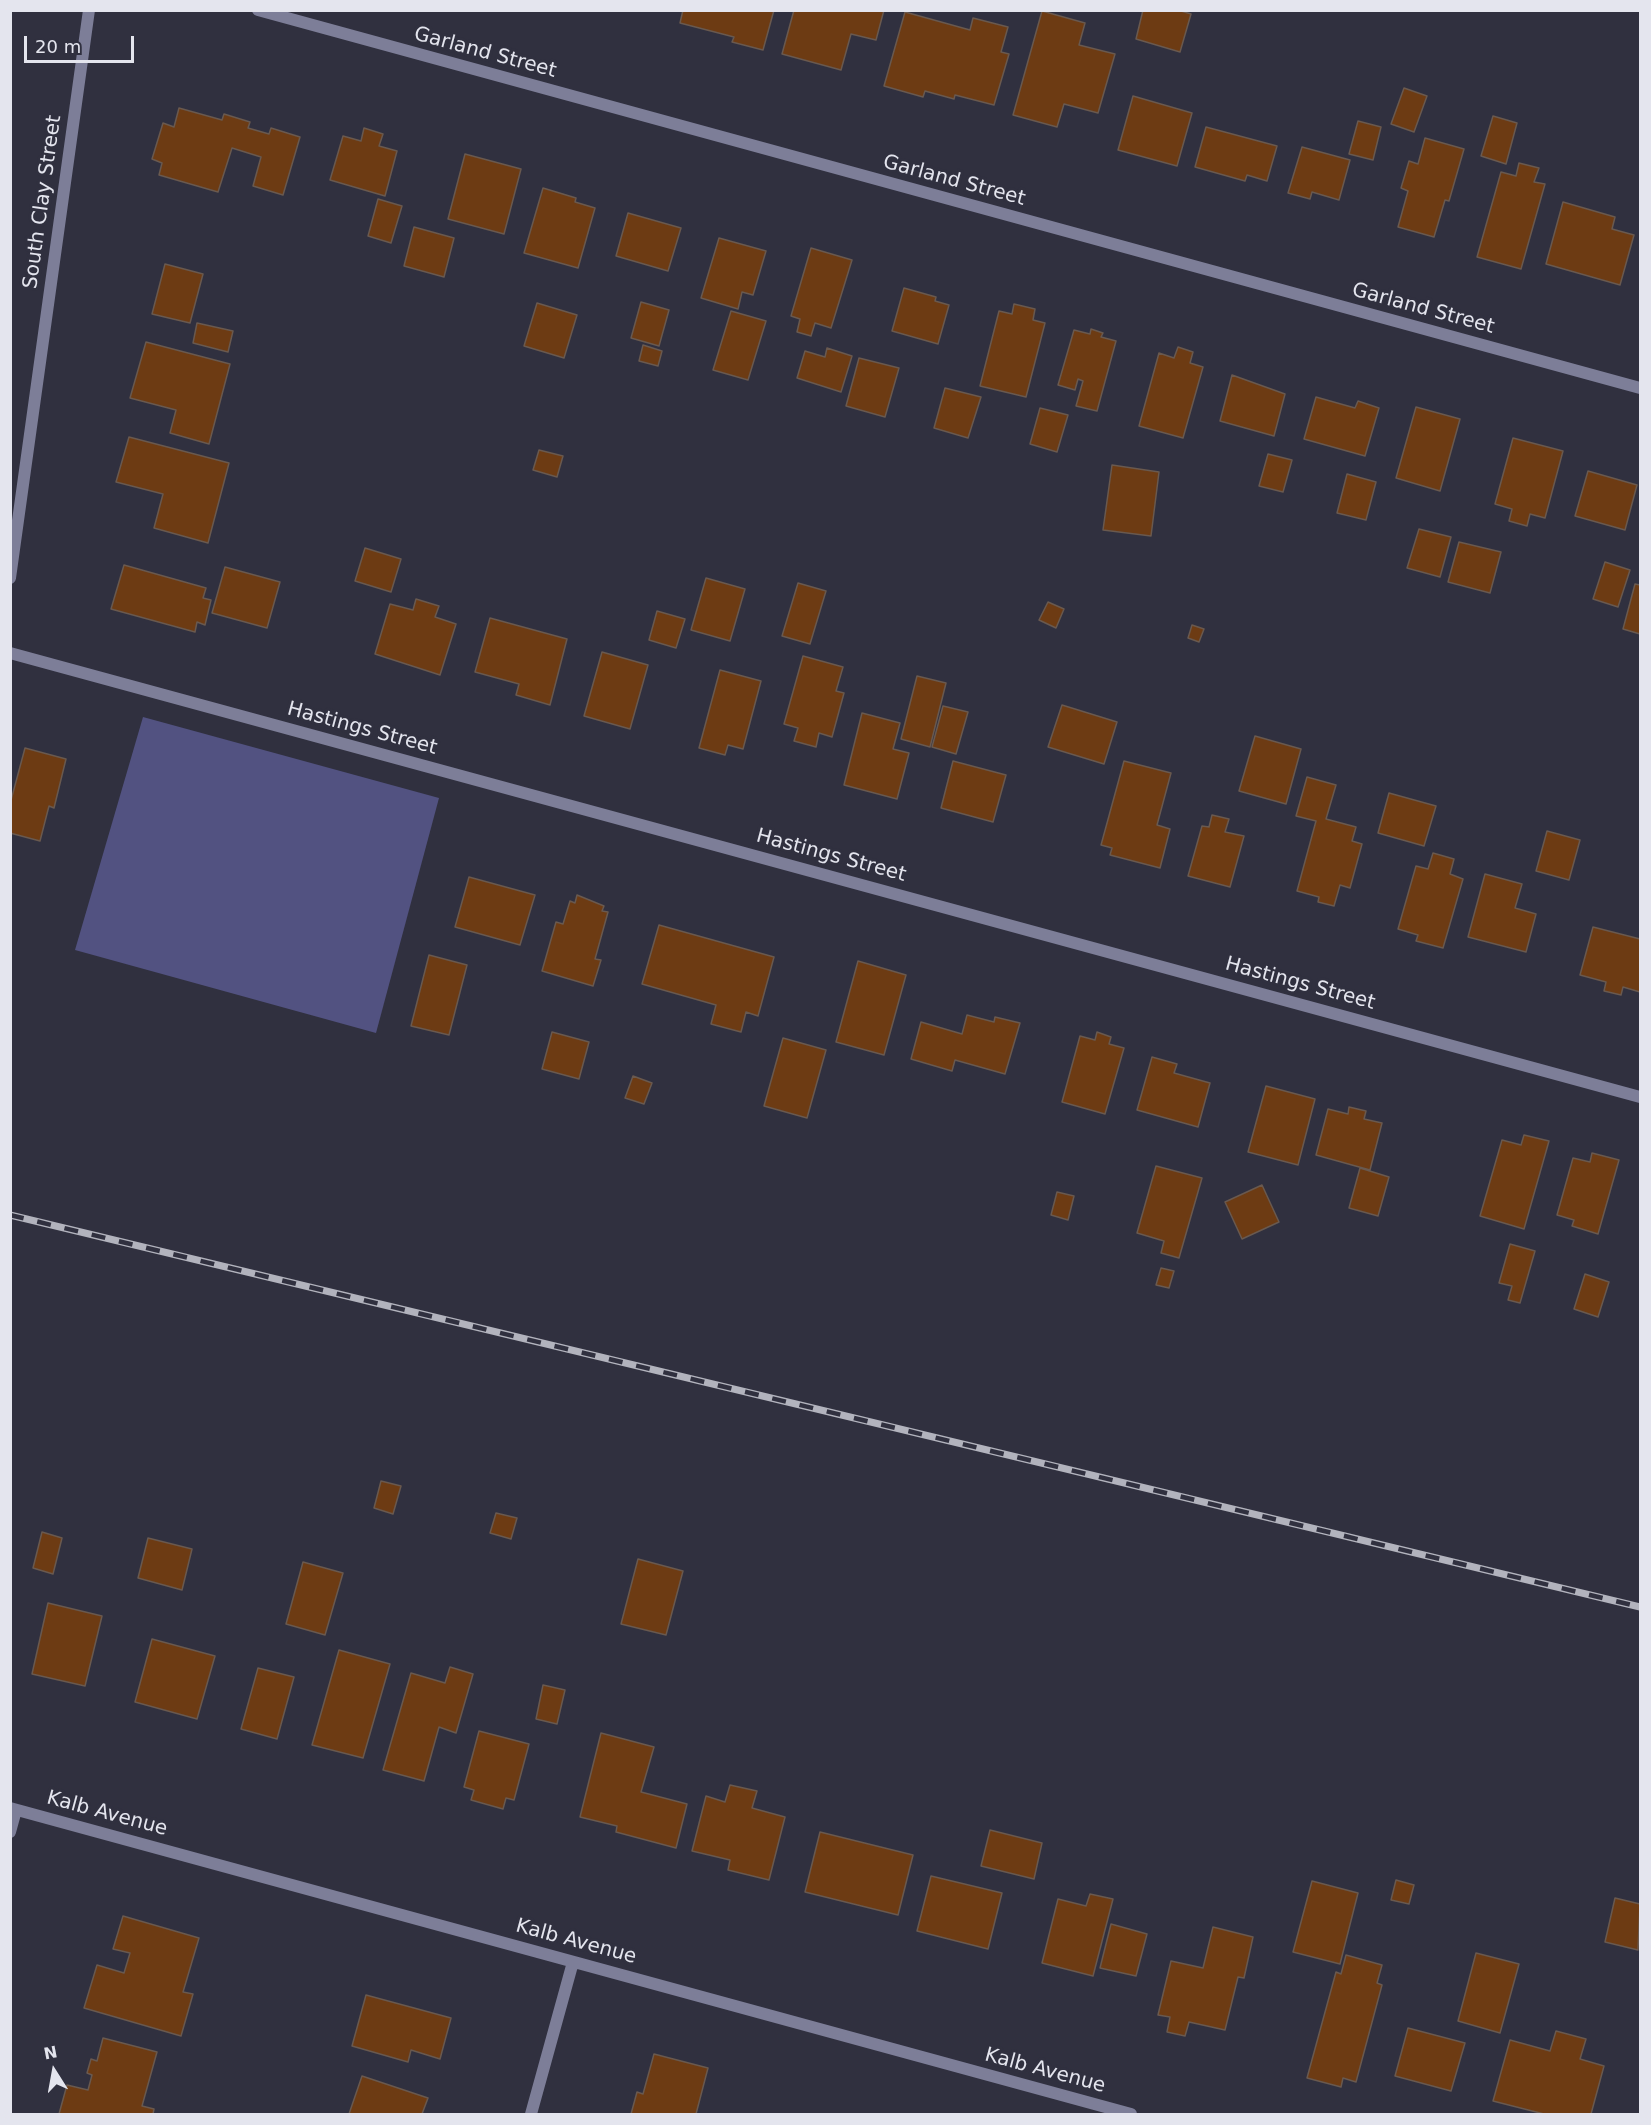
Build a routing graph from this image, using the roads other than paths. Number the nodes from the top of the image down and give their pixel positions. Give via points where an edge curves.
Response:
1 (89, 10) edge
2 (258, 10) edge
3 (1641, 388) edge
4 (10, 578) edge
5 (10, 654) edge
6 (1641, 1097) edge
7 (13, 1809) edge
8 (10, 1832) edge
9 (573, 1962) junction
10 (1088, 2109) edge
11 (531, 2115) edge
12 (1131, 2115) edge

1 - 4 street, South Clay Street
2 - 3 street, Garland Street
5 - 6 street, Hastings Street
7 - 8 street
7 - 9 street, Kalb Avenue
9 - 10 street, Kalb Avenue
9 - 11 street
10 - 12 street, Kalb Avenue

